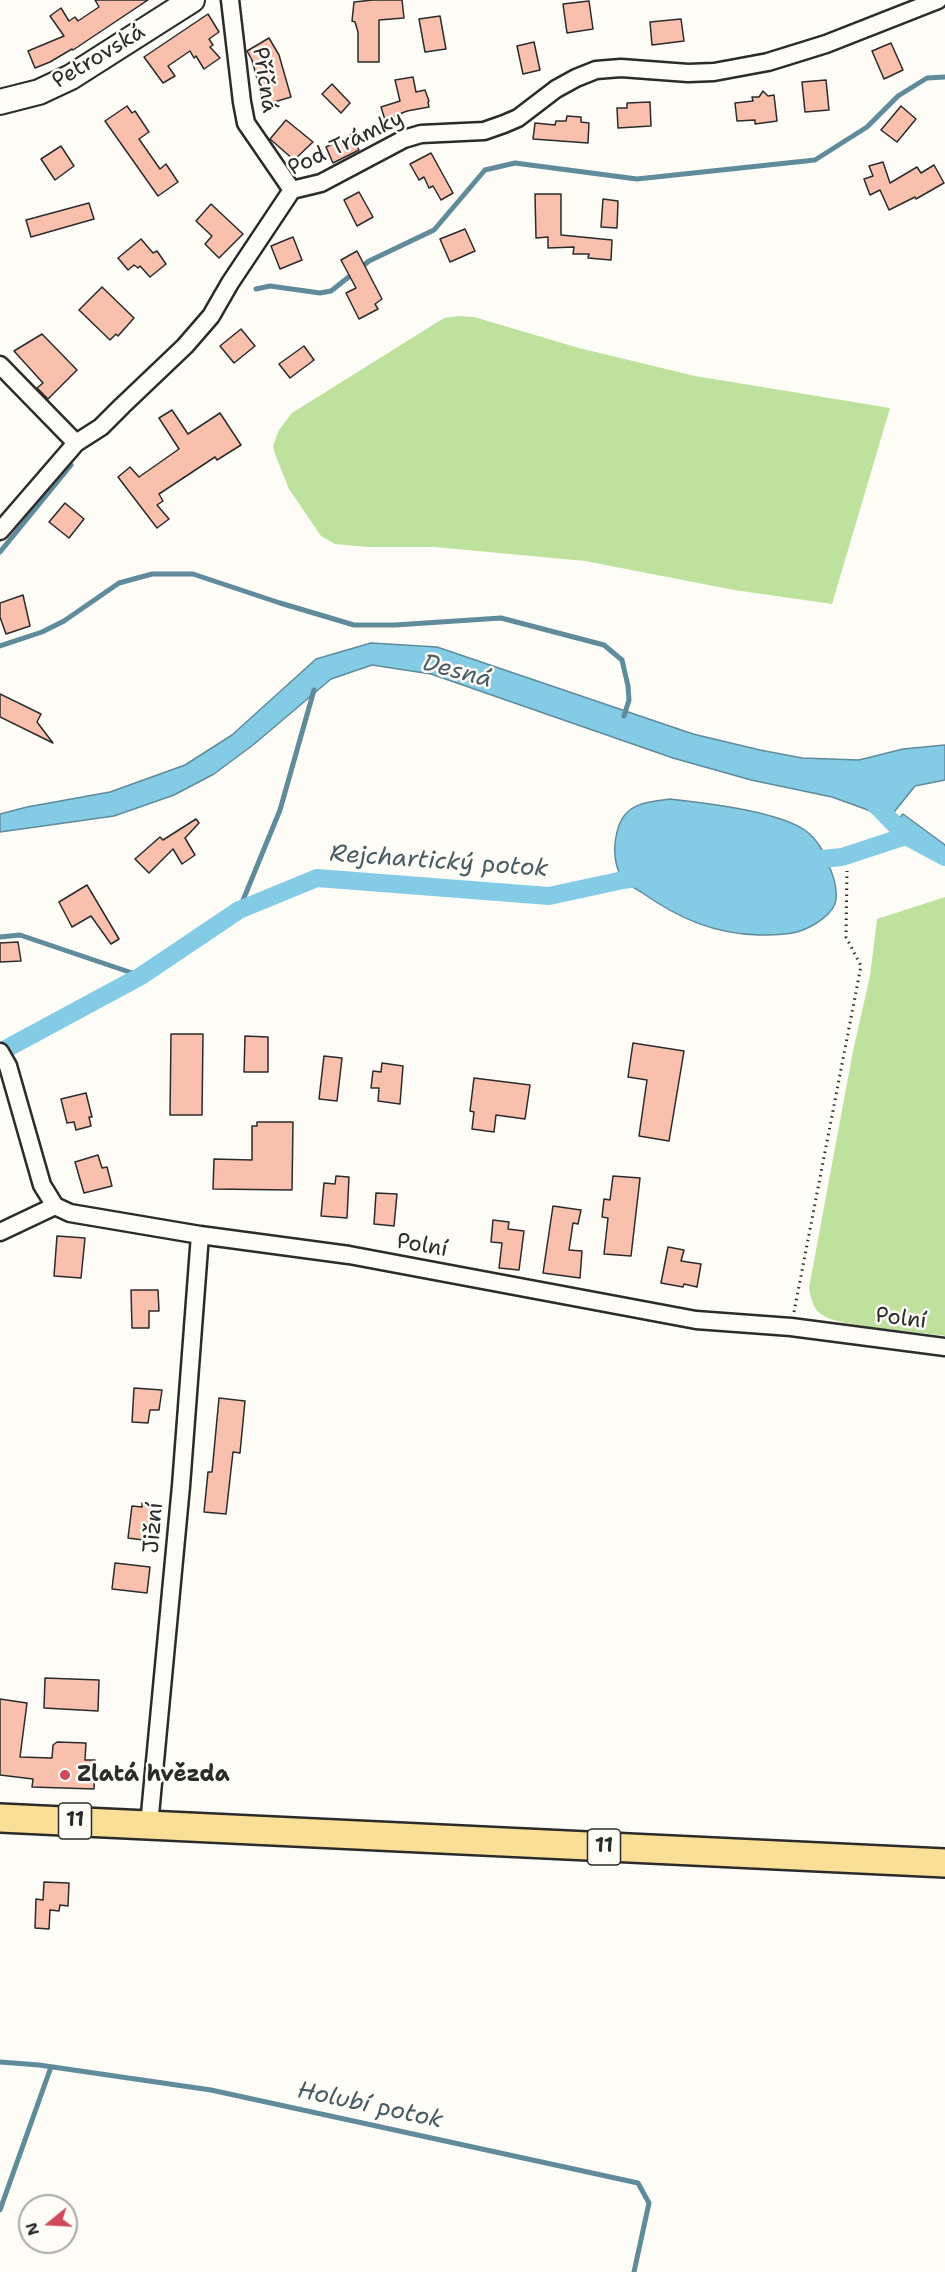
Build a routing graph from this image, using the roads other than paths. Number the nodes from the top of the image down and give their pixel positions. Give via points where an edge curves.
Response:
1 (192, 0) edge
2 (230, 0) edge
3 (938, 0) edge
4 (0, 102) edge
5 (292, 190) junction
6 (0, 365) edge
7 (76, 443) junction
8 (0, 531) edge
9 (3, 1061) edge
10 (55, 1206) junction
11 (0, 1232) edge
12 (200, 1235) junction
13 (945, 1347) edge
14 (0, 1818) edge
15 (149, 1825) junction
16 (945, 1863) edge

1 - 4 street, Petrovská via 71,77 39,92
2 - 5 street, Příčná via 246,123
3 - 5 street, Pod Trámky via 826,45 768,62 705,73 596,70 556,89 519,118 504,124 484,130 421,134 321,183
5 - 7 street, Pod Trámky via 212,316 101,427
6 - 7 street
7 - 8 street, Pod Trámky
9 - 10 street via 42,1185
10 - 11 street
10 - 12 street, Polní via 70,1213
12 - 13 street, Polní via 349,1256 696,1320 791,1327
12 - 15 street, Jižní
14 - 15 main road, 11
15 - 16 main road, 11

